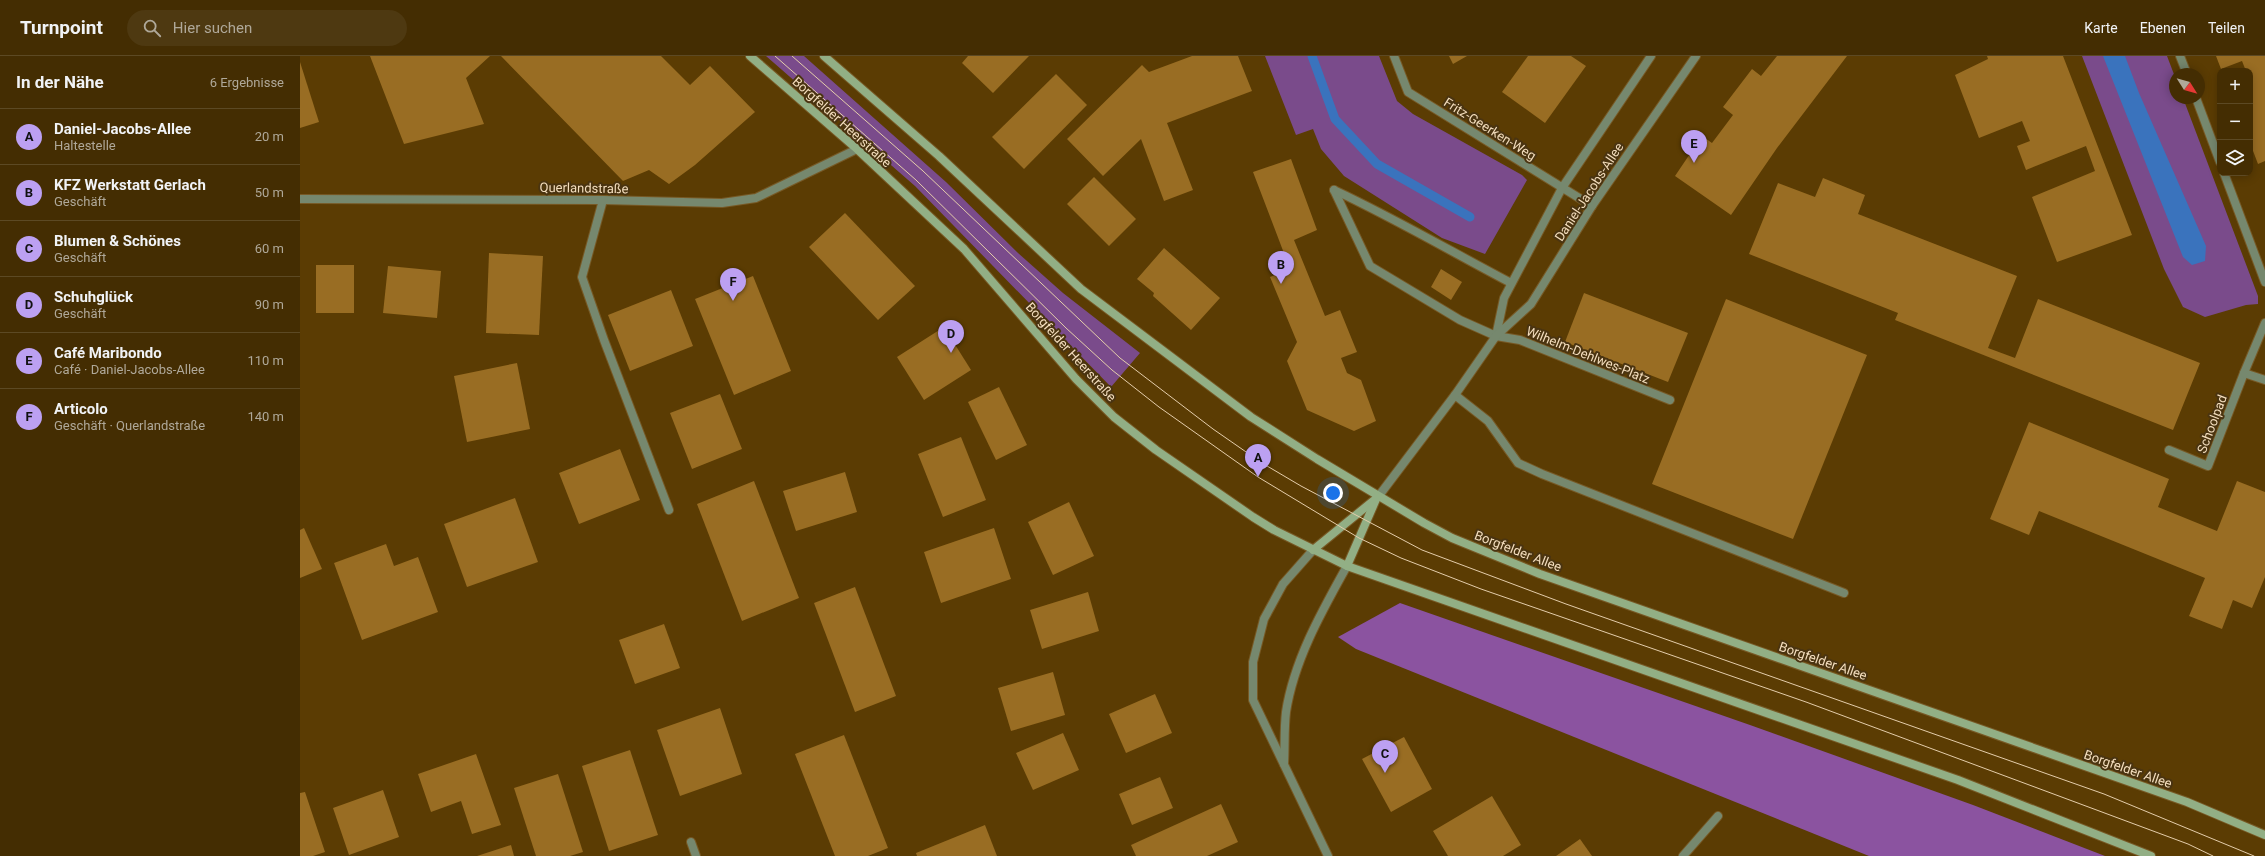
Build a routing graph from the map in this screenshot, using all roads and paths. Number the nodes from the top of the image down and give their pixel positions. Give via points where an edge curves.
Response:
1 (750, 56) edge
2 (824, 56) edge
3 (1394, 56) edge
4 (1652, 56) edge
5 (1696, 56) edge
6 (2180, 56) edge
7 (2185, 68) edge
8 (2198, 104) edge
9 (857, 149) junction
10 (2217, 154) edge
11 (2225, 176) edge
12 (1562, 188) junction
13 (300, 200) edge
14 (603, 200) junction
15 (1592, 206) junction
16 (2265, 282) edge
17 (1511, 283) junction
18 (2265, 323) edge
19 (1496, 336) junction
20 (2244, 373) junction
21 (2265, 380) edge
22 (1455, 395) junction
23 (1670, 400) dead end
24 (2169, 450) dead end
25 (1378, 497) junction
26 (669, 510) dead end
27 (1313, 550) junction
28 (1347, 566) junction
29 (1844, 593) dead end
30 (1284, 766) junction
31 (1718, 816) dead end
32 (2265, 835) edge
33 (691, 842) dead end
34 (696, 856) edge
35 (1328, 856) edge
36 (1683, 856) edge
37 (2151, 856) edge

1 - 9 main road, Borgfelder Heerstraße
2 - 25 main road via 939,156 1080,289 1251,417
3 - 12 street, Fritz-Geerken-Weg via 1408,92
4 - 12 street, Daniel-Jacobs-Allee
5 - 15 street, Daniel-Jacobs-Allee
6 - 7 street
8 - 10 street
9 - 14 street, Querlandstraße via 756,198 722,203
9 - 27 main road, Borgfelder Heerstraße via 964,249 1076,379 1114,417 1156,450 1252,517
11 - 16 street
12 - 15 street, Fritz-Geerken-Weg
12 - 17 street, Daniel-Jacobs-Allee
13 - 14 street, Querlandstraße
14 - 26 street via 582,277
15 - 19 street, Daniel-Jacobs-Allee via 1531,304
17 - 19 street, Daniel-Jacobs-Allee via 1504,298
17 - 19 street, Wilhelm-Dehlwes-Platz via 1388,215 1334,190 1370,266 1460,320
18 - 20 street
19 - 22 street, Daniel-Jacobs-Allee
19 - 23 street, Wilhelm-Dehlwes-Platz via 1520,340
20 - 21 street
20 - 24 street, Schoolpad via 2208,466
22 - 25 street, Daniel-Jacobs-Allee
22 - 29 street via 1488,421 1518,462 1542,474
25 - 27 main road
25 - 28 main road
25 - 32 main road, Borgfelder Allee via 1452,538 1540,574 2187,802
27 - 28 main road
27 - 30 street via 1283,584 1264,619 1253,662 1253,700
28 - 30 street via 1316,624 1292,684 1286,712
28 - 37 main road via 1958,780
30 - 35 street
31 - 36 street
33 - 34 street

